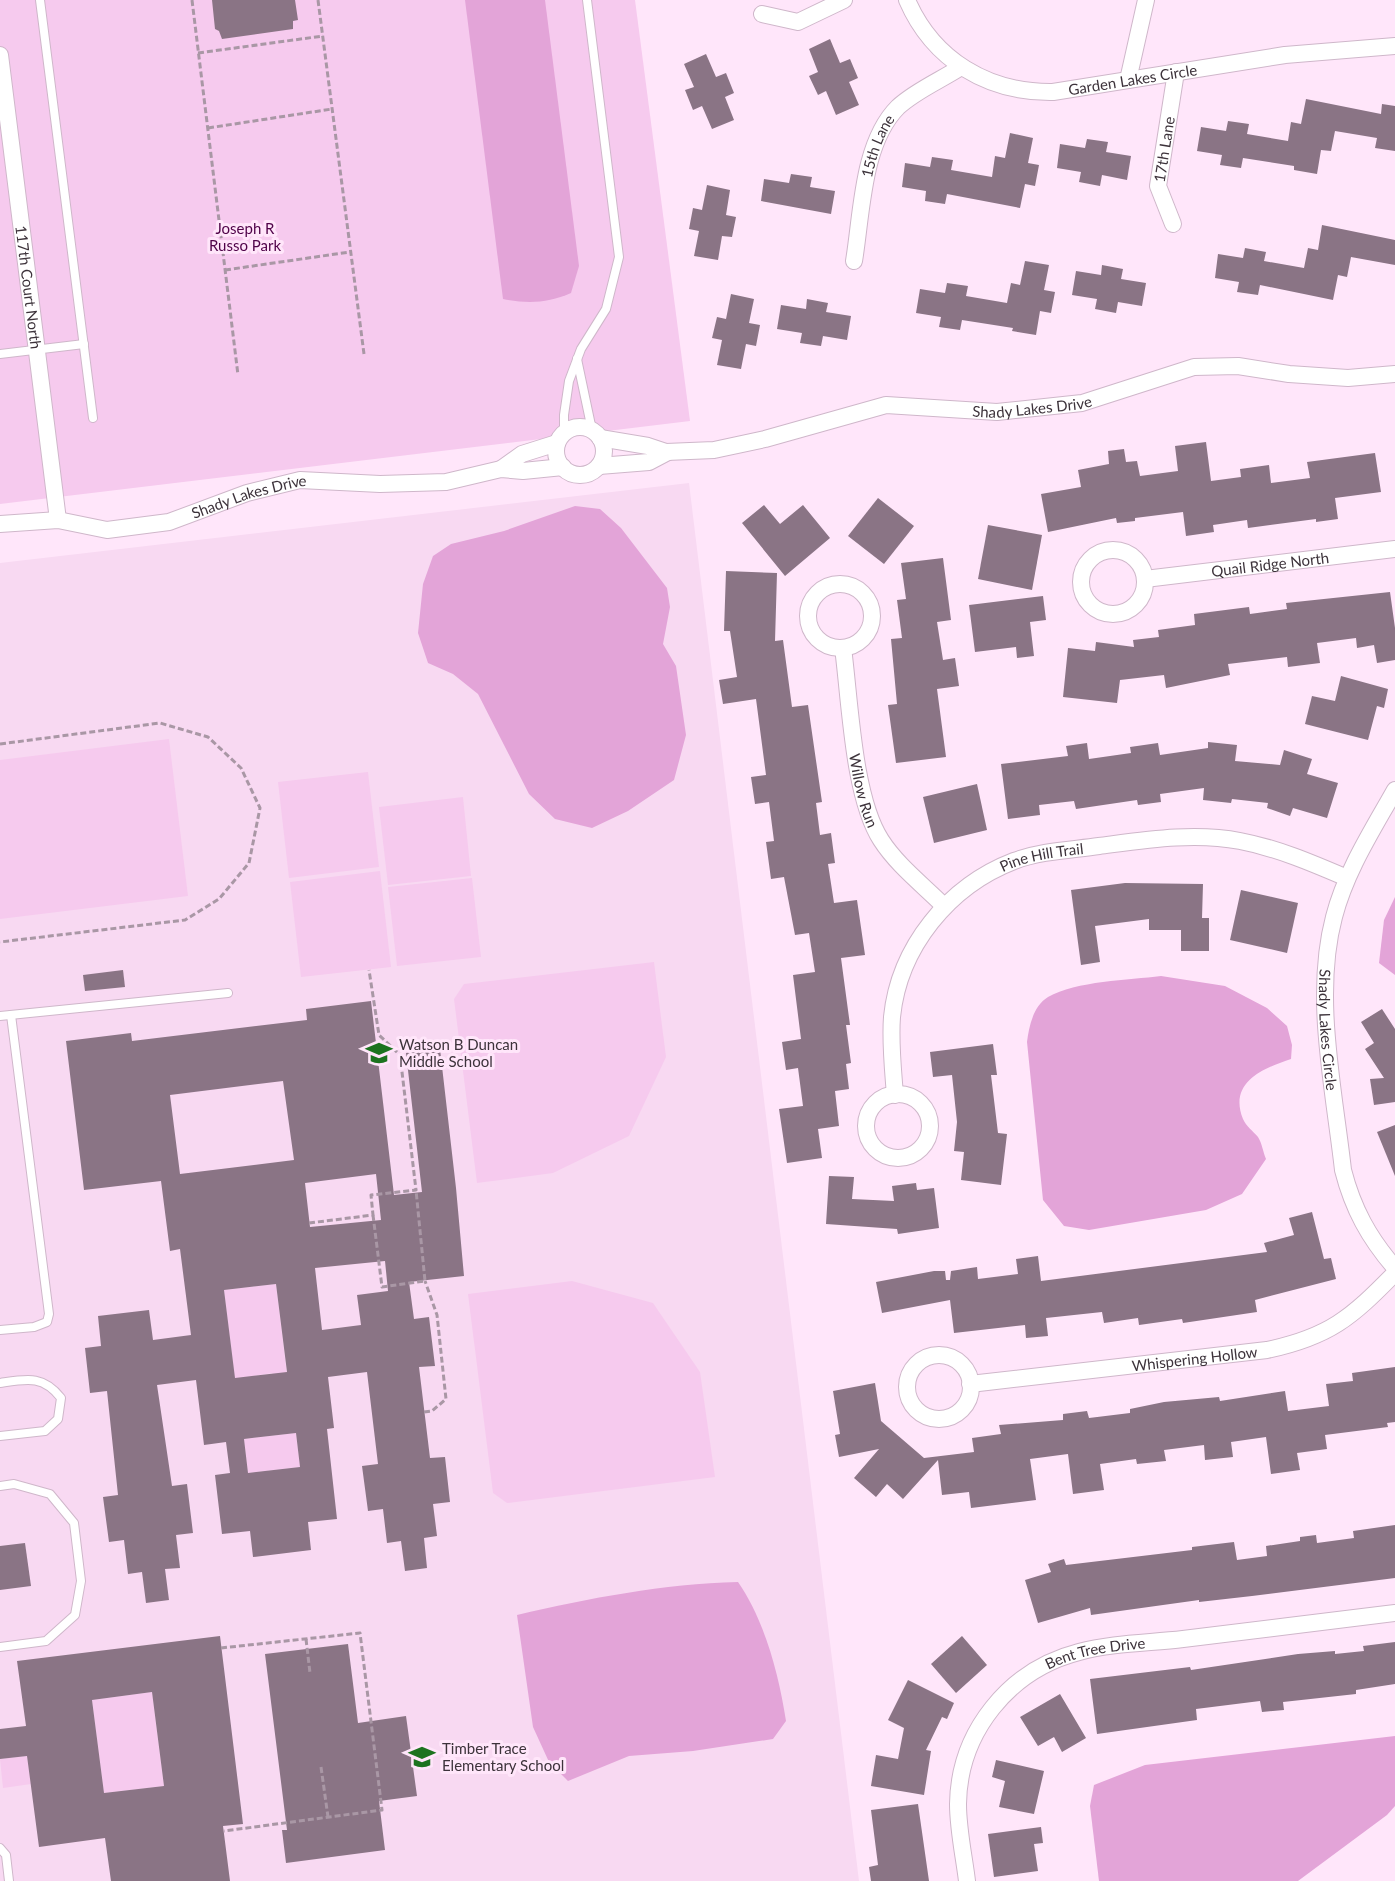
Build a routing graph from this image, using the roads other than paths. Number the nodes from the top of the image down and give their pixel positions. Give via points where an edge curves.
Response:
1 (40, 0) edge
2 (587, 0) edge
3 (844, 0) edge
4 (907, 0) edge
5 (1146, 0) edge
6 (762, 14) dead end
7 (1395, 46) edge
8 (0, 55) edge
9 (961, 67) junction
10 (1176, 72) junction
11 (1128, 80) junction
12 (1173, 224) dead end
13 (854, 261) dead end
14 (84, 344) junction
15 (37, 350) junction
16 (0, 354) edge
17 (577, 359) junction
18 (1395, 374) edge
19 (93, 418) dead end
20 (596, 434) junction
21 (561, 438) junction
22 (668, 452) junction
23 (598, 466) junction
24 (563, 467) junction
25 (501, 469) junction
26 (58, 520) junction
27 (0, 524) edge
28 (1395, 549) edge
29 (1144, 579) dead end
30 (843, 648) dead end
31 (1395, 790) edge
32 (1347, 878) junction
33 (944, 906) junction
34 (228, 993) dead end
35 (11, 1015) junction
36 (0, 1016) edge
37 (896, 1095) dead end
38 (1395, 1268) edge
39 (1395, 1274) edge
40 (0, 1330) edge
41 (0, 1383) edge
42 (970, 1383) dead end
43 (0, 1436) edge
44 (0, 1486) edge
45 (1395, 1613) edge
46 (0, 1647) edge
47 (0, 1848) edge
48 (9, 1881) edge
49 (967, 1881) edge

1 - 14 lane
2 - 17 lane via 619,257 606,309
3 - 6 street via 798,22
4 - 9 street, Garden Lakes Circle via 924,31
5 - 11 street
7 - 10 street, Garden Lakes Circle via 1285,55
8 - 15 street, 117th Court North
9 - 11 street, Garden Lakes Circle via 992,84 1037,93
9 - 13 street, 15th Lane via 900,106 882,126 872,152
10 - 11 street, Garden Lakes Circle
10 - 12 street, 17th Lane via 1158,186
14 - 15 lane
14 - 19 lane
15 - 16 lane
15 - 26 street, 117th Court North
17 - 20 lane
17 - 21 lane via 569,381
18 - 22 street, Shady Lakes Drive via 1348,378 1238,366 1194,367 1082,404 997,412 886,405 765,440 714,450
20 - 21 street via 577,427
20 - 22 street, Shady Lakes Drive
20 - 23 street via 604,452
21 - 24 street via 556,456
21 - 25 street, Shady Lakes Drive via 522,454
22 - 23 street, Shady Lakes Drive via 649,462
23 - 24 street via 581,475
24 - 25 street, Shady Lakes Drive
25 - 26 street, Shady Lakes Drive via 446,482 300,480 247,493 169,522 107,530
26 - 27 street, Shady Lakes Drive
28 - 29 street, Quail Ridge North
30 - 33 street, Willow Run via 868,814 890,851
31 - 32 street, Shady Lakes Circle
32 - 33 street, Pine Hill Trail via 1276,850 1238,840 1174,837 1043,853 1016,860 966,887
32 - 38 street, Shady Lakes Circle via 1329,940 1325,978 1343,1170 1362,1223
33 - 37 street, Pine Hill Trail via 913,949 898,988 891,1044
34 - 35 lane
35 - 36 lane
35 - 40 lane via 49,1314 47,1322 34,1327
39 - 42 street, Whispering Hollow via 1337,1326 1300,1343
41 - 43 lane via 28,1379 50,1384 61,1398 58,1419 45,1431
44 - 46 lane via 14,1484 50,1494 74,1523 81,1581 75,1615 46,1641
45 - 49 street, Bent Tree Drive via 1080,1651 1029,1674 989,1712 967,1753 958,1804
47 - 48 lane via 6,1855

